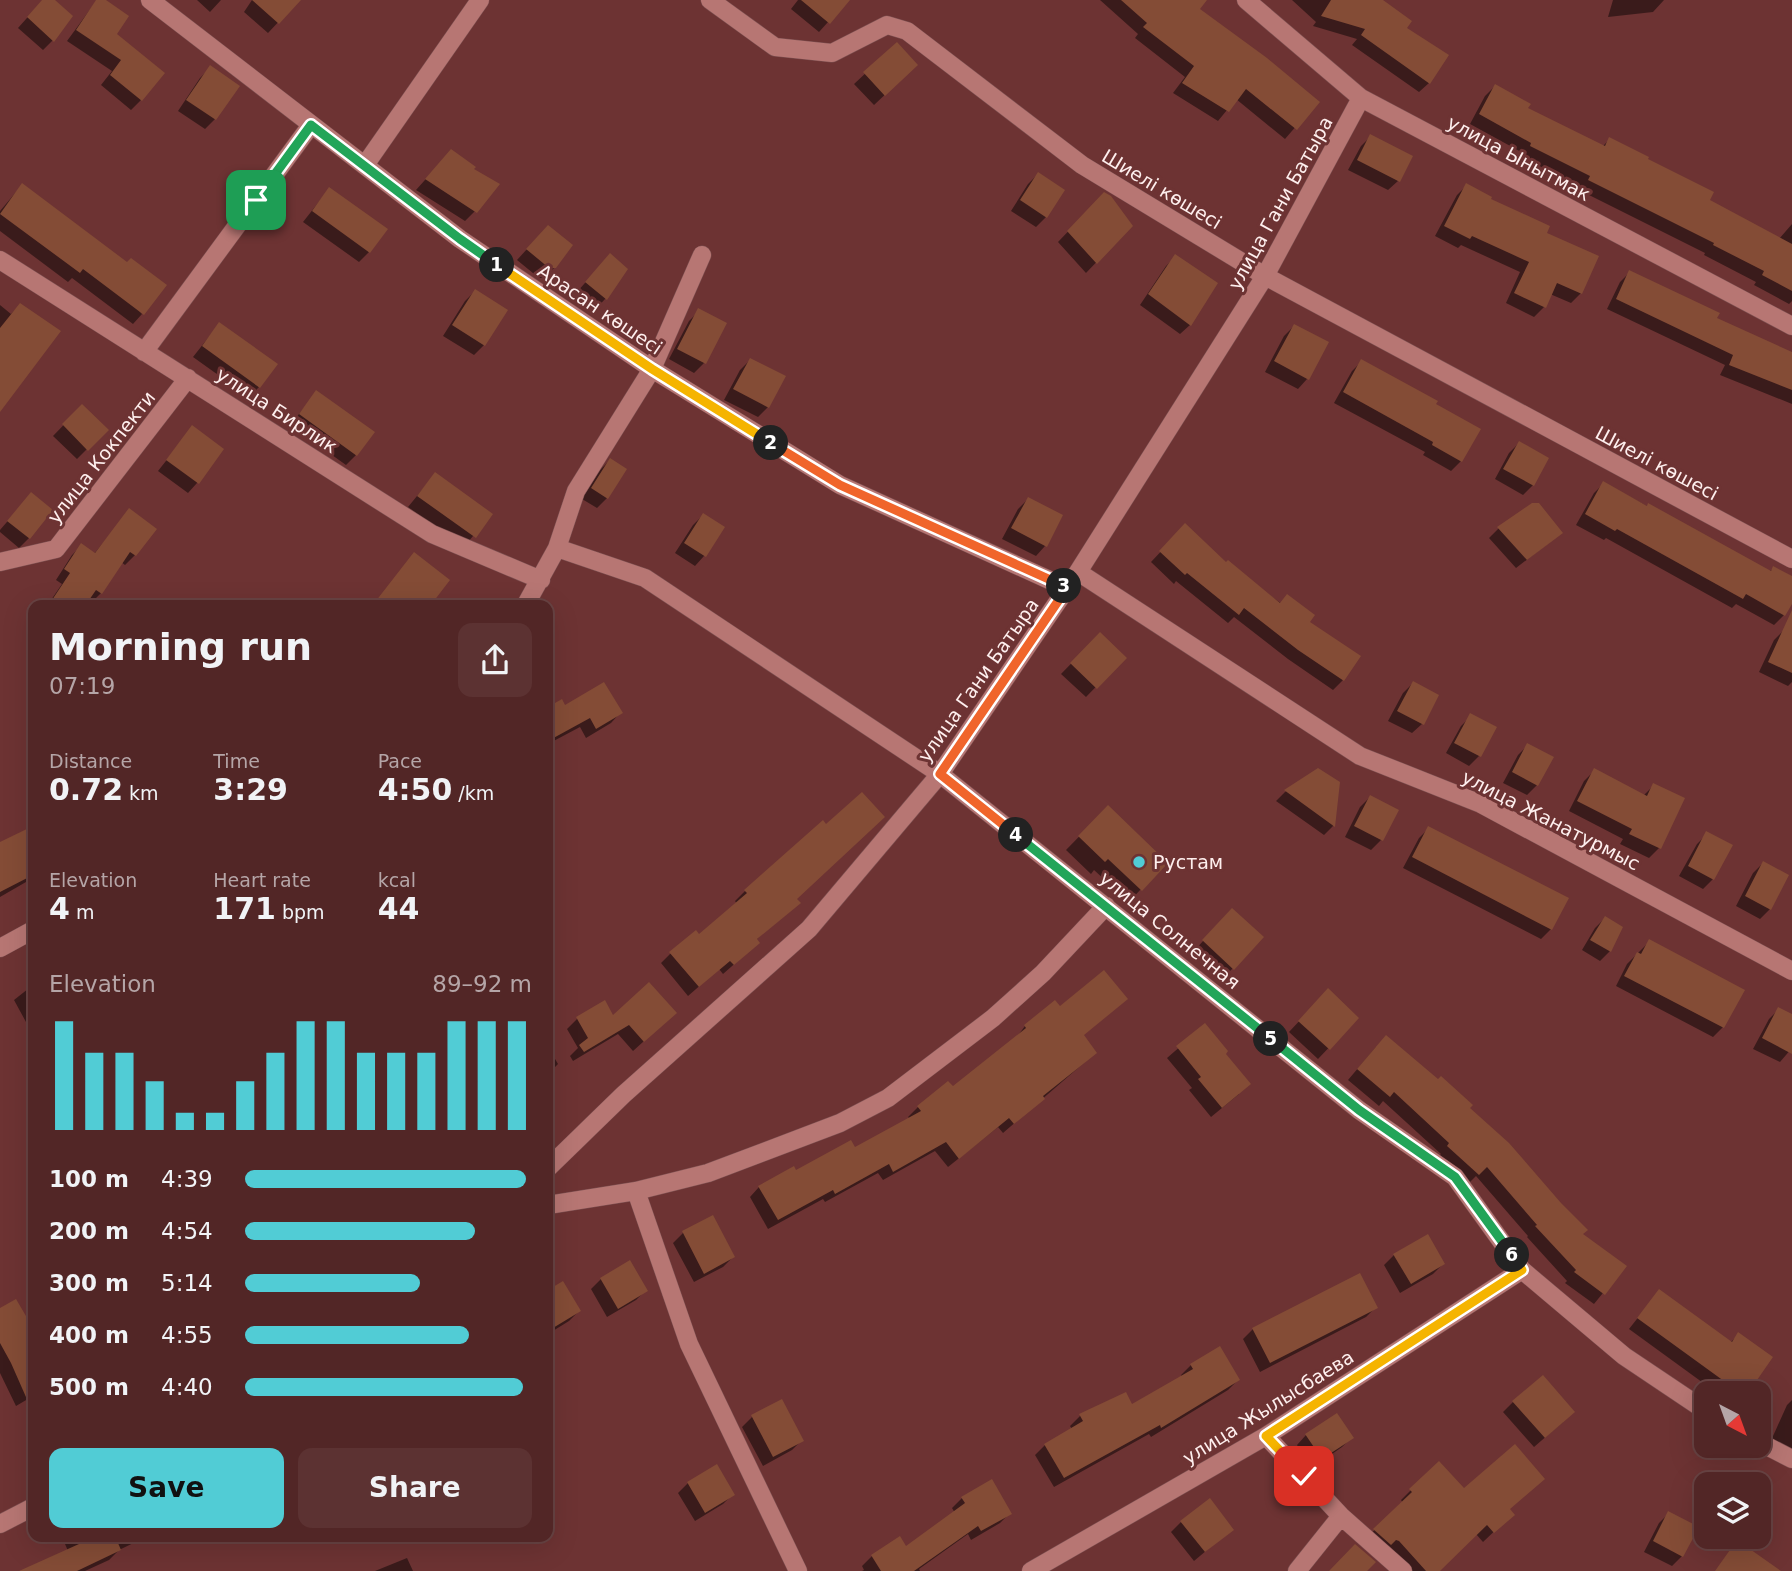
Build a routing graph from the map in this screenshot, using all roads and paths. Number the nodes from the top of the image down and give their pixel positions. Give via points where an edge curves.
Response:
1 (150, 0) edge
2 (480, 0) edge
3 (710, 0) edge
4 (1246, 0) edge
5 (1362, 99) junction
6 (311, 125) junction
7 (365, 165) junction
8 (702, 255) dead end
9 (0, 260) edge
10 (1265, 276) junction
11 (1792, 326) edge
12 (144, 352) junction
13 (652, 369) junction
14 (188, 378) junction
15 (557, 548) junction
16 (1792, 559) edge
17 (0, 562) edge
18 (1078, 572) junction
19 (541, 580) junction
20 (1067, 588) junction
21 (529, 600) edge
22 (940, 774) junction
23 (1106, 906) junction
24 (28, 933) edge
25 (0, 948) edge
26 (1792, 971) edge
27 (553, 1163) edge
28 (636, 1191) junction
29 (553, 1204) edge
30 (1522, 1270) junction
31 (1694, 1404) edge
32 (1266, 1436) junction
33 (1771, 1449) edge
34 (1792, 1460) edge
35 (28, 1510) edge
36 (1341, 1516) junction
37 (0, 1524) edge
38 (797, 1571) edge
39 (1031, 1571) edge
40 (1297, 1571) edge
41 (1403, 1571) edge

1 - 6 street, Арасан көшесі
2 - 7 street
3 - 10 street, Шиелі көшесі via 775,47 832,54 887,25 907,31 1082,164
4 - 5 street, улица Ынытмак
5 - 10 street, улица Гани Батыра
5 - 11 street, улица Ынытмак
6 - 7 street, Арасан көшесі
6 - 12 street
7 - 13 street, Арасан көшесі via 460,239
8 - 13 street
9 - 12 street, улица Бирлик
10 - 16 street, Шиелі көшесі
10 - 18 street, улица Гани Батыра
12 - 14 street, улица Бирлик
13 - 15 street via 576,491
13 - 20 street, Арасан көшесі via 840,485
14 - 17 street, улица Кокпекти via 55,549
14 - 19 street, улица Бирлик via 432,534
15 - 19 street
15 - 22 street, улица Солнечная via 645,578
18 - 20 street, улица Гани Батыра
18 - 26 street, улица Жанатурмыс via 1360,755 1481,804
19 - 21 street
20 - 22 street, улица Гани Батыра
22 - 23 street, улица Солнечная
22 - 27 street, улица Гани Батыра via 809,929
23 - 28 street via 1043,974 888,1098 793,1142 708,1173
23 - 30 street, улица Солнечная via 1359,1110 1455,1177
24 - 25 street
28 - 29 street
28 - 38 street via 689,1344
30 - 31 street, улица Солнечная via 1624,1356
30 - 32 street, улица Жылысбаева
32 - 36 street
32 - 39 street, улица Жылысбаева
33 - 34 street
35 - 37 street
36 - 40 street
36 - 41 street

